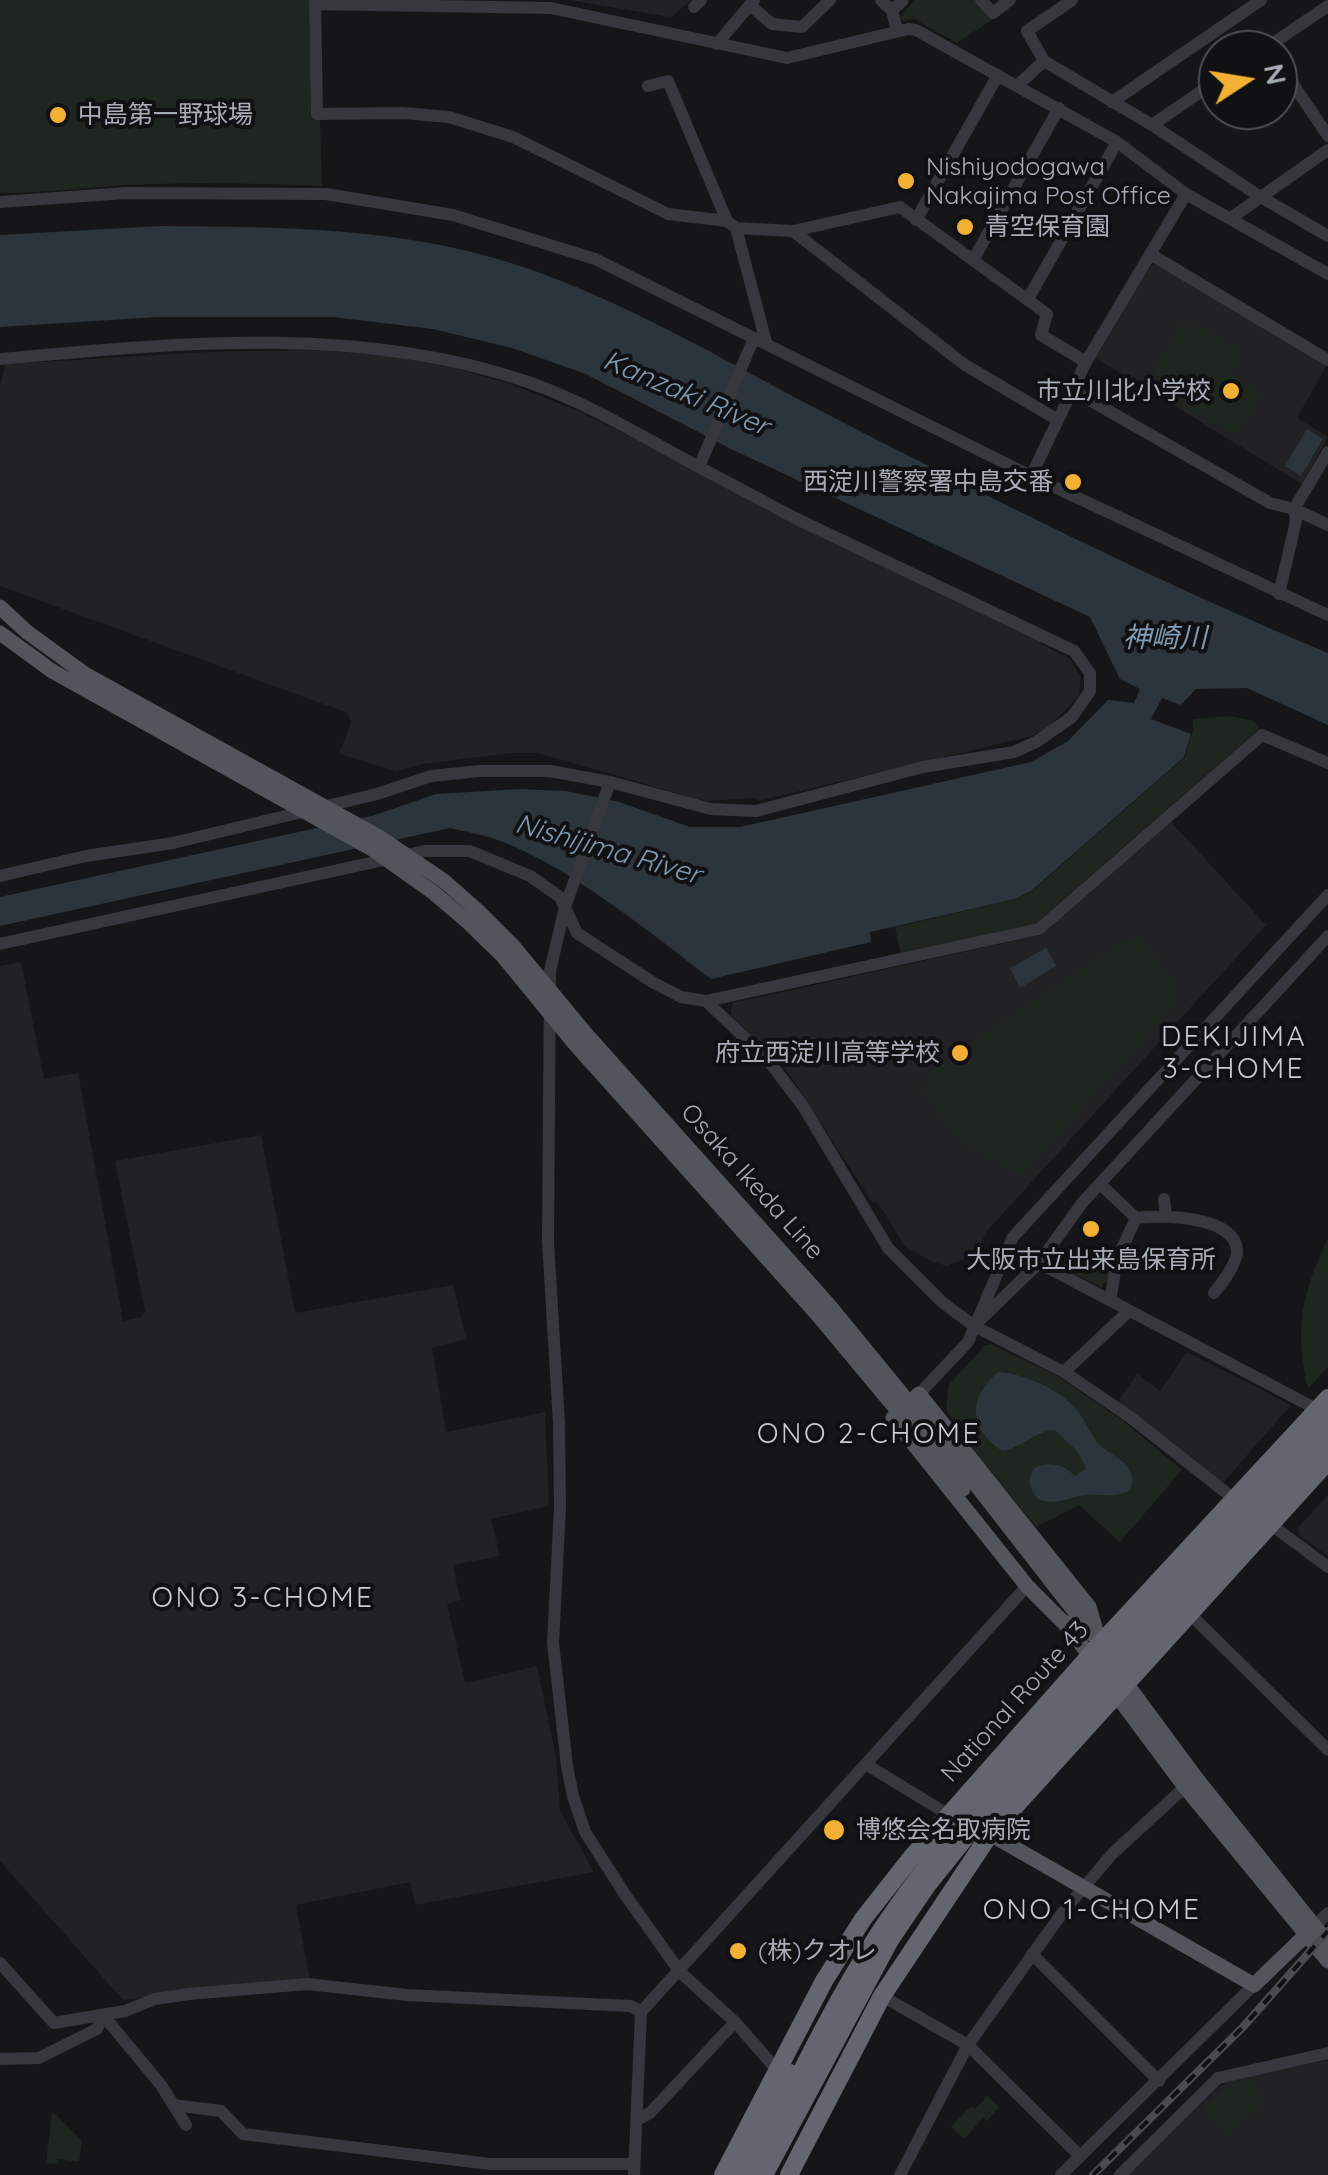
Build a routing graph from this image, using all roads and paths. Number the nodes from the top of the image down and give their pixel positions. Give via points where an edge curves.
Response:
1 (830, 0) edge
2 (880, 0) edge
3 (904, 0) edge
4 (981, 0) edge
5 (1010, 0) edge
6 (1072, 0) edge
7 (1261, 0) edge
8 (314, 2) edge
9 (752, 2) edge
10 (1240, 6) edge
11 (1328, 6) edge
12 (892, 11) junction
13 (1294, 30) edge
14 (897, 32) junction
15 (717, 44) junction
16 (1044, 61) junction
17 (998, 76) junction
18 (1018, 85) junction
19 (648, 86) dead end
20 (1298, 92) edge
21 (1198, 94) edge
22 (1112, 102) junction
23 (1059, 108) junction
24 (1152, 125) junction
25 (1328, 136) edge
26 (1117, 142) junction
27 (1328, 150) edge
28 (1186, 194) junction
29 (1259, 196) junction
30 (0, 202) edge
31 (1231, 218) junction
32 (916, 220) junction
33 (732, 224) junction
34 (793, 231) junction
35 (1328, 236) edge
36 (1150, 254) junction
37 (973, 260) junction
38 (1328, 274) edge
39 (1028, 299) junction
40 (757, 342) junction
41 (0, 359) edge
42 (1328, 360) edge
43 (1086, 362) junction
44 (1072, 390) junction
45 (1058, 420) junction
46 (1328, 452) edge
47 (700, 463) junction
48 (1031, 476) junction
49 (1294, 509) junction
50 (1328, 526) edge
51 (1279, 594) junction
52 (0, 606) edge
53 (1328, 615) edge
54 (0, 633) edge
55 (1328, 763) edge
56 (608, 787) junction
57 (0, 876) edge
58 (1328, 895) edge
59 (564, 907) junction
60 (1328, 936) edge
61 (0, 944) edge
62 (706, 1001) junction
63 (1100, 1184) junction
64 (1164, 1199) dead end
65 (1166, 1216) junction
66 (1136, 1218) junction
67 (1039, 1263) junction
68 (1214, 1293) dead end
69 (1111, 1295) dead end
70 (1129, 1311) junction
71 (974, 1326) junction
72 (1064, 1372) junction
73 (919, 1394) junction
74 (1325, 1410) edge
75 (1328, 1440) edge
76 (1328, 1461) edge
77 (968, 1485) junction
78 (1233, 1498) junction
79 (1270, 1524) junction
80 (1328, 1567) edge
81 (1028, 1586) junction
82 (1190, 1616) junction
83 (1071, 1630) junction
84 (1095, 1650) junction
85 (1121, 1691) junction
86 (1328, 1750) edge
87 (866, 1764) junction
88 (1185, 1787) junction
89 (949, 1815) junction
90 (990, 1834) junction
91 (911, 1858) junction
92 (1082, 1886) junction
93 (1328, 1913) edge
94 (1311, 1930) junction
95 (1328, 1943) edge
96 (1032, 1954) junction
97 (1328, 1961) edge
98 (0, 1963) edge
99 (680, 1972) junction
100 (1254, 1985) junction
101 (882, 1996) junction
102 (641, 2012) junction
103 (103, 2015) junction
104 (734, 2022) junction
105 (968, 2045) junction
106 (1328, 2053) edge
107 (0, 2058) edge
108 (778, 2070) junction
109 (1159, 2081) junction
110 (174, 2105) junction
111 (637, 2120) junction
112 (186, 2124) dead end
113 (1080, 2156) junction
114 (634, 2170) edge
115 (723, 2175) edge
116 (739, 2175) edge
117 (750, 2175) edge
118 (764, 2175) edge
119 (776, 2175) edge
120 (789, 2175) edge
121 (900, 2175) edge
122 (1061, 2175) edge
123 (1120, 2175) edge

1 - 9 street via 802,27 772,24
2 - 12 street
3 - 12 street
4 - 5 street via 993,12
6 - 16 street via 1027,31
7 - 10 street
8 - 15 street via 551,8
8 - 33 street via 317,114 449,117 512,137 668,214
9 - 15 street
10 - 22 street
11 - 13 street
12 - 14 street
14 - 15 street via 786,58
14 - 17 street via 916,30
16 - 18 street
16 - 22 street
17 - 18 street
17 - 32 street
18 - 23 street
19 - 33 street via 668,81
20 - 25 street
21 - 24 street
22 - 24 street
23 - 26 street
23 - 37 street
24 - 29 street
26 - 28 street
26 - 39 street
27 - 29 street
28 - 31 street
28 - 36 street
29 - 31 street
29 - 35 street
30 - 40 street via 263,192 390,202 595,259
31 - 38 street
32 - 34 street via 900,207
32 - 37 street
33 - 34 street
33 - 40 street
34 - 45 street via 965,364
36 - 42 street
36 - 43 street
37 - 39 street
39 - 43 street via 1047,314 1040,335
40 - 47 street
40 - 48 street
41 - 47 street via 169,345 354,345 414,353 528,382
43 - 44 street
44 - 45 street
44 - 49 street via 1270,503
45 - 48 street
46 - 49 street
47 - 56 street via 796,518 1074,651 1090,673 1090,690 1072,717 1014,752 924,767 756,810 710,809
48 - 51 street
49 - 50 street
49 - 51 street
51 - 53 street
52 - 77 main road, Osaka Ikeda Line, bridge via 86,674 380,837 478,911 828,1304
54 - 77 main road, Osaka Ikeda Line, bridge via 52,672 372,849 468,922
55 - 62 street via 1262,734 1038,928
56 - 57 street via 550,771 431,776 173,843
56 - 59 street
58 - 71 street via 1013,1236
59 - 61 street via 560,897 504,863 445,850
59 - 62 street via 577,933 654,983
59 - 99 street via 550,971 547,1058 560,1507 553,1642 573,1796 585,1832
60 - 63 street
62 - 71 street via 768,1060 803,1106 888,1248
63 - 66 street
63 - 67 street
64 - 65 street
65 - 66 street
65 - 68 street via 1212,1223 1237,1247
66 - 69 street via 1117,1258
67 - 70 street
67 - 71 street
70 - 72 street
70 - 74 street
71 - 72 street
71 - 73 street via 968,1342
72 - 78 street
73 - 81 main road via 893,1418
73 - 84 main road via 1089,1607
74 - 78 highway, National Route 43
74 - 117 highway, bridge via 928,1864 840,1999
75 - 118 highway, bridge via 928,1884 890,1940
76 - 79 highway
77 - 83 main road, Osaka Ikeda Line
77 - 84 main road, Osaka Ikeda Line
78 - 84 highway, National Route 43
79 - 80 street
79 - 82 highway
81 - 83 main road
81 - 87 street
82 - 85 highway
82 - 86 street
83 - 84 main road, Osaka Ikeda Line
84 - 85 main road, Osaka Ikeda Line
84 - 89 highway, National Route 43
85 - 88 main road, Osaka Ikeda Line
85 - 90 highway
85 - 94 main road, Osaka Ikeda Line
87 - 89 street
87 - 99 street
88 - 92 street
88 - 94 main road, Osaka Ikeda Line
89 - 91 highway, National Route 43
90 - 92 main road
90 - 101 highway
90 - 119 highway via 922,1914
91 - 108 highway, National Route 43 via 843,1950
91 - 116 highway via 825,2003
92 - 96 street
92 - 100 main road
93 - 94 street
94 - 95 main road, Osaka Ikeda Line
94 - 97 main road, Osaka Ikeda Line
94 - 100 main road
96 - 105 street
96 - 109 street
98 - 103 street via 54,2024
99 - 102 street
99 - 104 street
100 - 109 street
101 - 105 street
101 - 120 highway
102 - 103 street via 631,2006 307,1984 154,1999
102 - 111 street
103 - 107 street via 97,2029 39,2058
103 - 110 street
104 - 108 street
104 - 111 street via 650,2114
105 - 113 street
105 - 121 street
106 - 123 street via 1218,2078
108 - 115 highway, National Route 43
109 - 113 street
110 - 112 street
110 - 114 street via 221,2111 243,2134 490,2164
111 - 114 street
113 - 122 street

